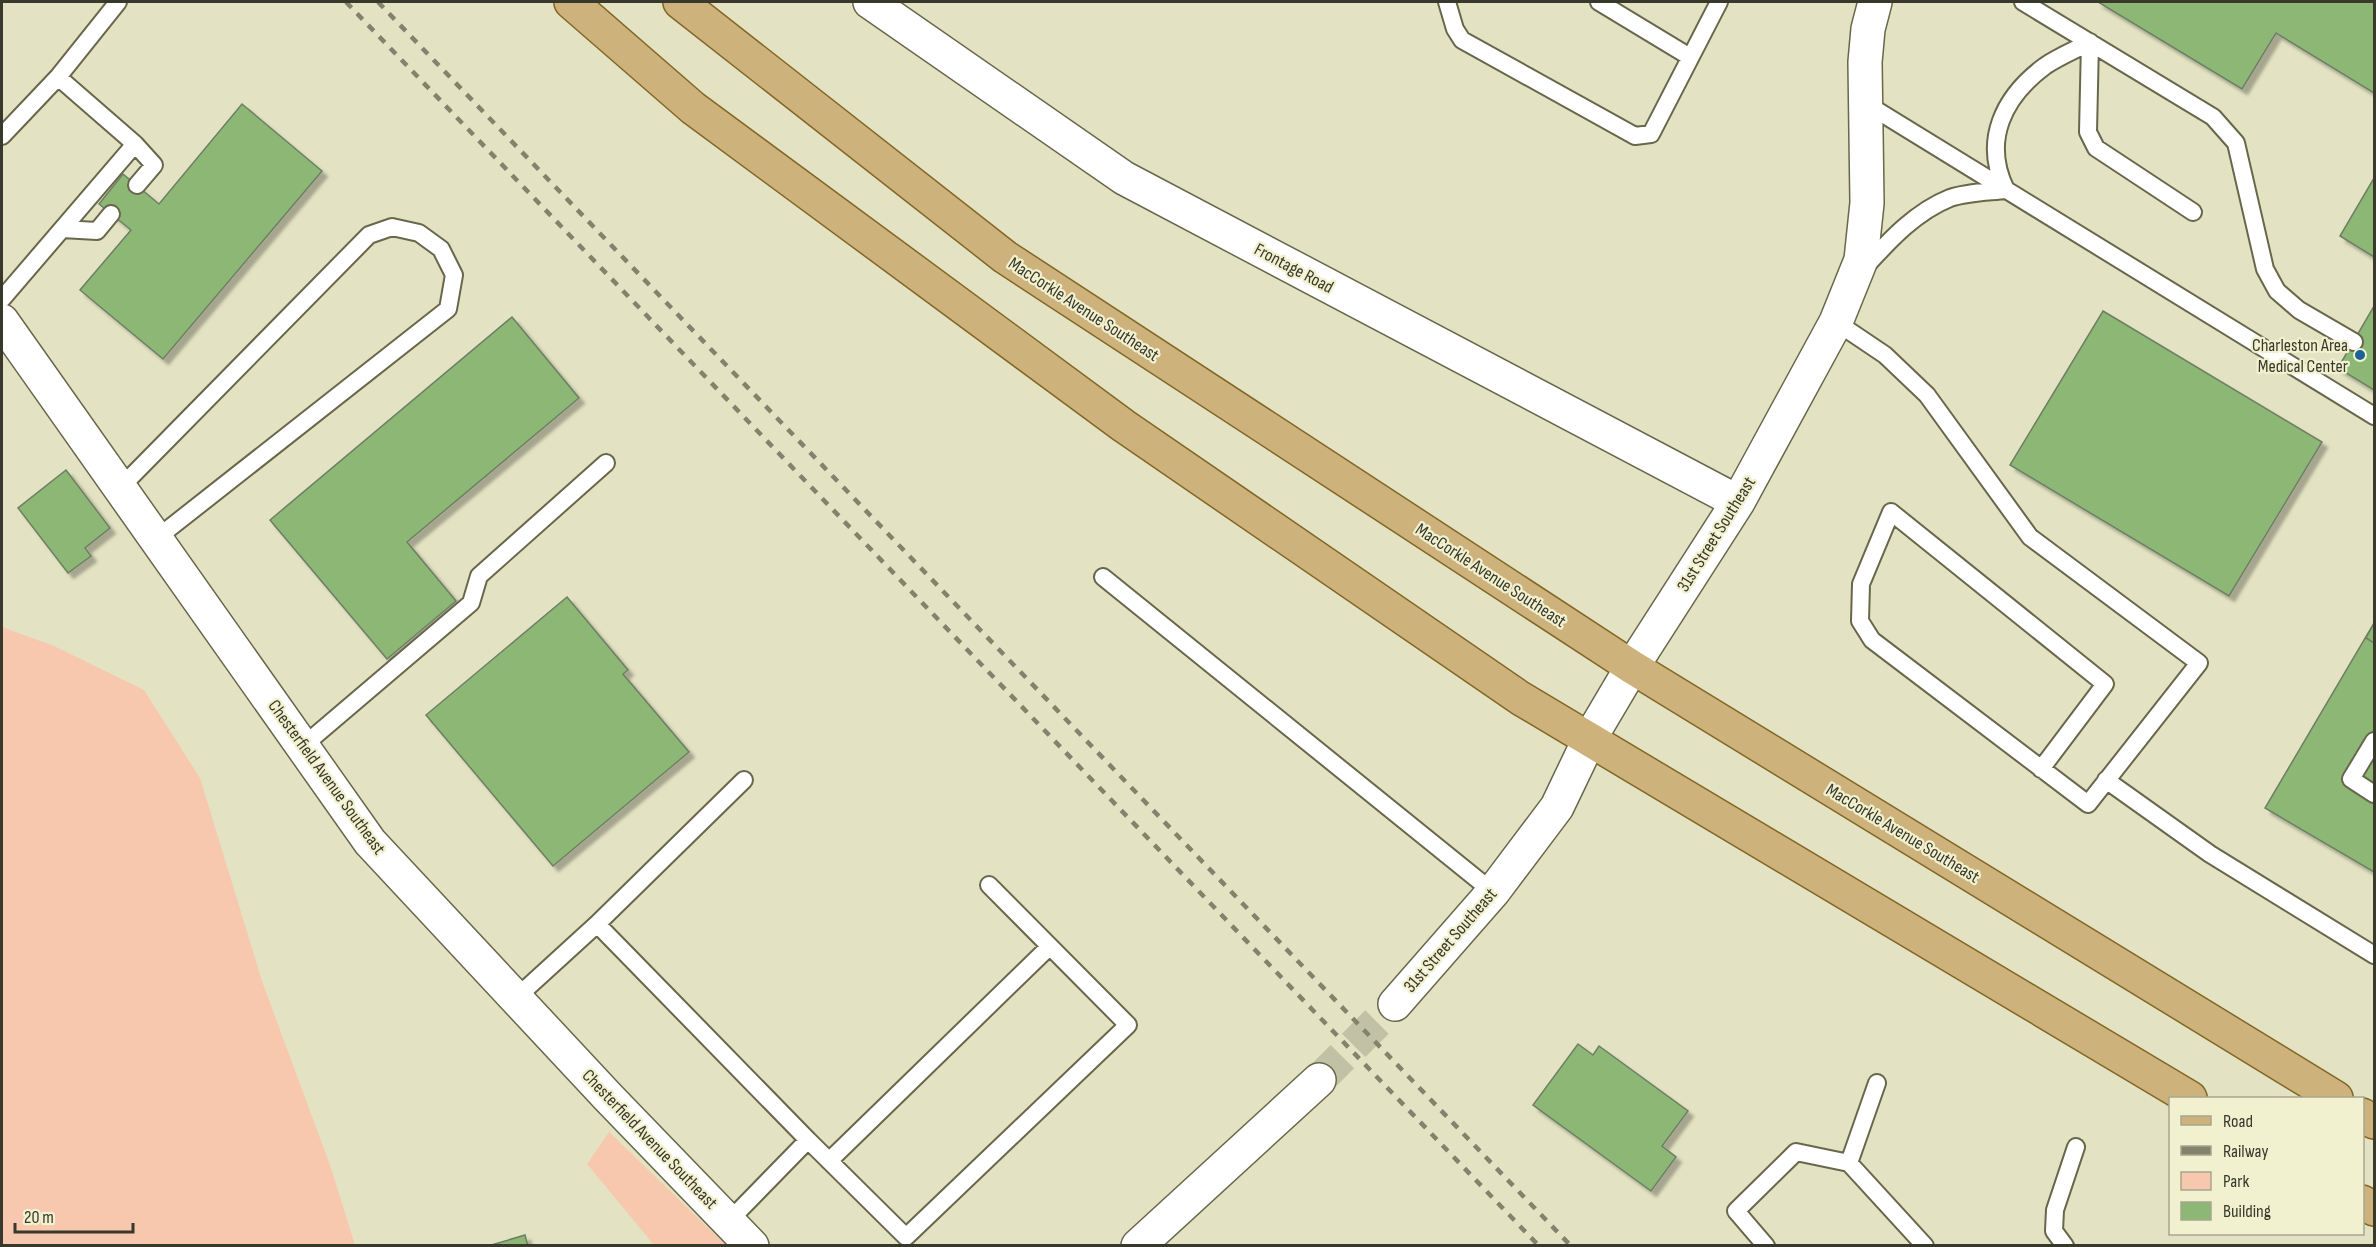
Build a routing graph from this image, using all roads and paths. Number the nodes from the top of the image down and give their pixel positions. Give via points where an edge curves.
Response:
1 (118, 2) edge
2 (571, 2) edge
3 (680, 2) edge
4 (870, 2) edge
5 (1447, 2) edge
6 (1599, 2) edge
7 (1719, 2) edge
8 (1875, 2) edge
9 (2023, 2) edge
10 (2090, 42) junction
11 (1690, 57) junction
12 (58, 77) junction
13 (1865, 104) junction
14 (2, 136) edge
15 (135, 144) junction
16 (136, 185) dead end
17 (2006, 190) junction
18 (2193, 212) dead end
19 (111, 214) dead end
20 (62, 229) junction
21 (1853, 281) junction
22 (2, 299) edge
23 (2, 321) edge
24 (1836, 322) junction
25 (2354, 342) dead end
26 (2374, 416) edge
27 (606, 463) dead end
28 (121, 487) junction
29 (1738, 502) junction
30 (157, 538) junction
31 (1103, 577) dead end
32 (1632, 667) junction
33 (1590, 738) junction
34 (2374, 741) edge
35 (303, 746) junction
36 (2041, 769) junction
37 (744, 780) dead end
38 (2106, 780) junction
39 (2374, 794) edge
40 (989, 885) dead end
41 (1493, 892) junction
42 (597, 924) junction
43 (1049, 946) junction
44 (2373, 950) edge
45 (517, 997) junction
46 (1395, 1004) tunnel mouth
47 (1318, 1080) tunnel mouth
48 (1877, 1083) dead end
49 (2188, 1097) edge
50 (2334, 1097) edge
51 (808, 1140) junction
52 (2076, 1147) dead end
53 (829, 1161) junction
54 (1849, 1163) junction
55 (729, 1221) junction
56 (752, 1245) edge
57 (1138, 1245) edge
58 (1767, 1245) edge
59 (1925, 1245) edge
60 (2065, 1245) edge

1 - 12 lane
2 - 33 main road via 693,108 1124,426 1520,698
3 - 32 main road, MacCorkle Avenue Southeast via 1005,257
4 - 29 street, Frontage Road via 1124,178
5 - 11 lane via 1462,40 1635,136 1651,134
6 - 11 lane
7 - 11 lane
8 - 13 street, 31st Street Southeast via 1867,40
9 - 10 lane
10 - 17 lane via 2046,66 2006,109 1995,148 1997,172
10 - 18 lane via 2088,132 2096,148
10 - 25 lane via 2213,117 2236,143 2265,269 2277,291 2299,310
12 - 14 lane
12 - 15 lane
13 - 17 lane
13 - 21 street, 31st Street Southeast via 1868,203 1861,260
15 - 16 lane via 154,165
15 - 20 lane
17 - 21 lane via 1950,198 1928,210 1897,231
17 - 26 lane
19 - 20 lane via 97,231
20 - 22 lane
21 - 24 street, 31st Street Southeast
23 - 28 street, Chesterfield Avenue Southeast
24 - 29 street, 31st Street Southeast
24 - 38 lane via 1885,355 1927,395 2030,537 2199,663
27 - 35 lane via 479,576 471,603
28 - 30 street, Chesterfield Avenue Southeast
28 - 30 lane via 369,235 392,227 419,233 441,249 454,275 448,309
29 - 32 street, 31st Street Southeast
30 - 35 street, Chesterfield Avenue Southeast
31 - 41 lane
32 - 33 street, 31st Street Southeast
32 - 50 main road, MacCorkle Avenue Southeast
33 - 41 street, 31st Street Southeast via 1557,807
33 - 49 main road
34 - 39 lane via 2351,779
35 - 45 street, Chesterfield Avenue Southeast via 370,842
36 - 36 lane via 1872,640 1860,621 1861,584 1891,513 2105,684
36 - 38 lane via 2088,804
37 - 42 lane
38 - 44 lane via 2210,854
40 - 43 lane
41 - 46 street, 31st Street Southeast
42 - 45 lane
42 - 51 lane
43 - 53 lane
43 - 53 lane via 1128,1025 906,1237
45 - 55 street, Chesterfield Avenue Southeast
47 - 57 street
48 - 54 lane
51 - 53 lane
51 - 55 lane
52 - 60 lane via 2055,1210 2054,1231
54 - 58 lane via 1796,1152 1736,1211
54 - 59 lane
55 - 56 street, Chesterfield Avenue Southeast

